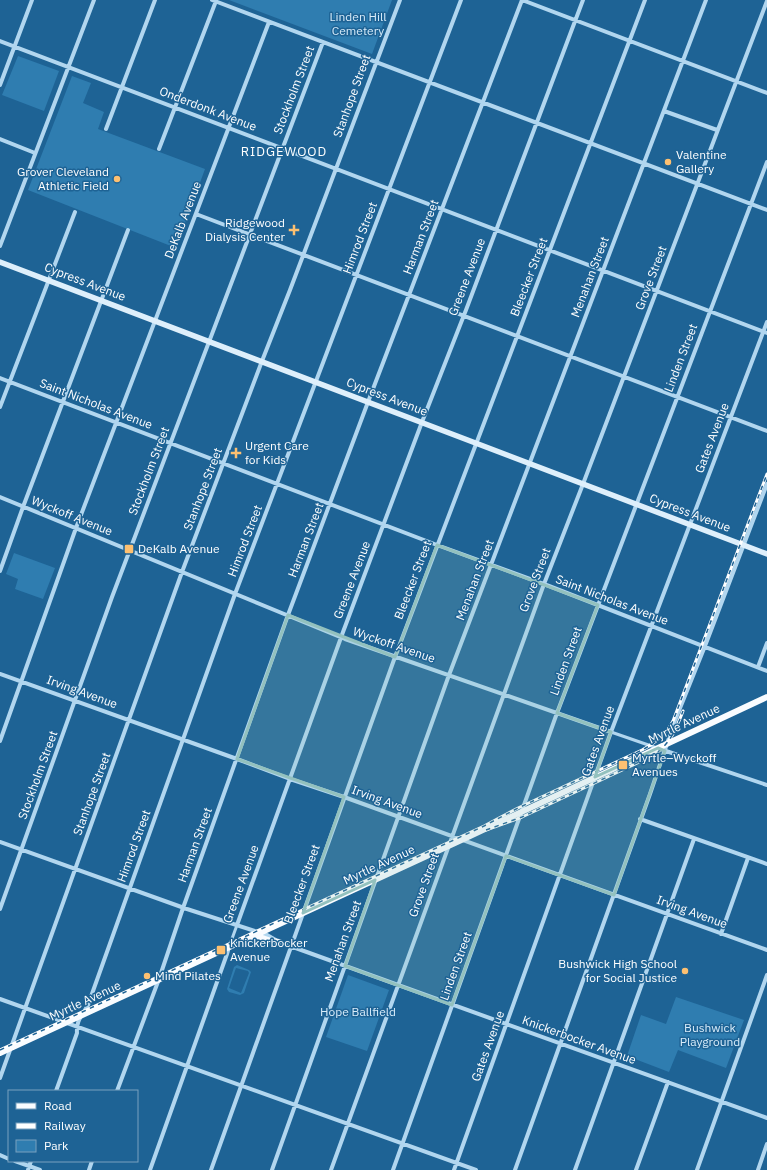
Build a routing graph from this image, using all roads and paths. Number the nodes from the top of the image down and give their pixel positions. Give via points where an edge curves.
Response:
1 (32, 0) edge
2 (94, 0) edge
3 (155, 0) edge
4 (400, 0) edge
5 (461, 0) edge
6 (522, 0) edge
7 (584, 0) edge
8 (645, 0) edge
9 (706, 0) edge
10 (214, 1) edge
11 (767, 1) edge
12 (576, 20) junction
13 (269, 22) junction
14 (0, 41) edge
15 (629, 41) junction
16 (323, 42) junction
17 (15, 46) junction
18 (683, 61) junction
19 (376, 62) junction
20 (68, 67) junction
21 (430, 82) junction
22 (736, 82) junction
23 (0, 85) edge
24 (122, 87) junction
25 (767, 93) edge
26 (483, 103) junction
27 (175, 108) junction
28 (664, 111) junction
29 (537, 123) junction
30 (229, 128) junction
31 (106, 129) dead end
32 (717, 130) junction
33 (0, 139) edge
34 (590, 143) junction
35 (282, 148) junction
36 (159, 149) dead end
37 (35, 153) junction
38 (767, 162) edge
39 (644, 163) junction
40 (336, 168) junction
41 (697, 184) junction
42 (389, 189) junction
43 (751, 204) junction
44 (443, 209) junction
45 (767, 210) edge
46 (75, 212) dead end
47 (196, 214) junction
48 (128, 230) dead end
49 (496, 230) junction
50 (250, 234) junction
51 (0, 246) edge
52 (550, 250) junction
53 (303, 254) junction
54 (0, 262) edge
55 (603, 270) junction
56 (356, 275) junction
57 (48, 280) junction
58 (657, 291) junction
59 (410, 295) junction
60 (102, 301) junction
61 (710, 311) junction
62 (464, 316) junction
63 (155, 321) junction
64 (767, 322) edge
65 (765, 332) edge
66 (517, 336) junction
67 (209, 341) junction
68 (570, 356) junction
69 (262, 361) junction
70 (624, 376) junction
71 (0, 378) edge
72 (10, 382) junction
73 (316, 382) junction
74 (677, 397) junction
75 (63, 402) junction
76 (368, 402) junction
77 (0, 407) edge
78 (731, 417) junction
79 (116, 422) junction
80 (422, 422) junction
81 (767, 431) edge
82 (170, 443) junction
83 (476, 443) junction
84 (224, 463) junction
85 (530, 463) junction
86 (277, 484) junction
87 (583, 484) junction
88 (767, 484) edge
89 (0, 497) edge
90 (330, 504) junction
91 (636, 504) junction
92 (23, 507) junction
93 (384, 524) junction
94 (690, 524) junction
95 (76, 528) junction
96 (438, 545) junction
97 (744, 545) junction
98 (129, 550) junction
99 (767, 554) edge
100 (491, 564) junction
101 (0, 571) edge
102 (182, 572) junction
103 (544, 584) junction
104 (235, 594) junction
105 (598, 605) junction
106 (288, 616) junction
107 (651, 626) junction
108 (341, 637) junction
109 (767, 644) edge
110 (705, 646) junction
111 (395, 657) junction
112 (758, 667) junction
113 (767, 671) edge
114 (0, 674) edge
115 (449, 675) junction
116 (21, 681) junction
117 (503, 694) junction
118 (767, 697) edge
119 (75, 701) junction
120 (557, 712) junction
121 (129, 720) junction
122 (612, 732) junction
123 (183, 739) junction
124 (0, 741) edge
125 (667, 743) junction
126 (658, 748) junction
127 (665, 751) junction
128 (237, 759) junction
129 (595, 778) junction
130 (290, 779) junction
131 (767, 785) edge
132 (344, 797) junction
133 (522, 812) junction
134 (398, 817) junction
135 (640, 819) junction
136 (452, 836) junction
137 (694, 839) junction
138 (462, 840) junction
139 (0, 842) edge
140 (448, 846) junction
141 (22, 850) junction
142 (506, 856) junction
143 (748, 858) junction
144 (767, 864) edge
145 (75, 869) junction
146 (560, 875) junction
147 (376, 879) junction
148 (129, 888) junction
149 (614, 894) junction
150 (183, 908) junction
151 (0, 909) edge
152 (303, 913) junction
153 (667, 914) junction
154 (237, 925) junction
155 (257, 934) junction
156 (722, 934) junction
157 (279, 942) joint
158 (229, 946) junction
159 (291, 947) junction
160 (767, 950) edge
161 (345, 966) junction
162 (767, 975) edge
163 (159, 979) junction
164 (398, 985) junction
165 (0, 999) edge
166 (452, 1005) junction
167 (26, 1008) junction
168 (82, 1015) junction
169 (65, 1023) junction
170 (506, 1024) junction
171 (77, 1027) junction
172 (560, 1044) junction
173 (133, 1047) junction
174 (11, 1048) junction
175 (0, 1053) edge
176 (614, 1063) junction
177 (187, 1066) junction
178 (0, 1078) edge
179 (668, 1082) junction
180 (241, 1086) junction
181 (56, 1090) edge
182 (117, 1090) edge
183 (722, 1102) junction
184 (295, 1105) junction
185 (767, 1118) edge
186 (348, 1124) junction
187 (402, 1143) junction
188 (767, 1144) edge
189 (17, 1162) edge
190 (456, 1163) junction
191 (29, 1168) edge
192 (40, 1170) edge
193 (150, 1170) edge
194 (210, 1170) edge
195 (272, 1170) edge
196 (331, 1170) edge
197 (392, 1170) edge
198 (454, 1170) edge
199 (476, 1170) edge
200 (515, 1170) edge
201 (575, 1170) edge
202 (636, 1170) edge
203 (697, 1170) edge
204 (758, 1170) edge

1 - 17 street
2 - 20 street
3 - 24 street
4 - 19 street, Stanhope Street
5 - 21 street, Himrod Street
6 - 12 street
6 - 26 street, Harman Street
7 - 12 street, Greene Avenue
8 - 15 street, Bleecker Street
9 - 18 street, Menahan Street
10 - 13 street
10 - 27 street
11 - 22 street, Grove Street
12 - 15 street
12 - 29 street, Greene Avenue
13 - 16 street
13 - 30 street, DeKalb Avenue
14 - 17 street, Onderdonk Avenue
15 - 18 street
15 - 34 street, Bleecker Street
16 - 19 street
16 - 35 street, Stockholm Street
17 - 20 street, Onderdonk Avenue
17 - 23 street
18 - 22 street
18 - 28 street, Menahan Street
19 - 21 street
19 - 40 street, Stanhope Street
20 - 24 street, Onderdonk Avenue
20 - 37 street
21 - 26 street
21 - 42 street, Himrod Street
22 - 25 street
22 - 32 street, Grove Street
24 - 27 street, Onderdonk Avenue
24 - 31 street
26 - 29 street
26 - 44 street, Harman Street
27 - 30 street, Onderdonk Avenue
27 - 36 street
28 - 32 street
28 - 39 street, Menahan Street
29 - 34 street
29 - 49 street, Greene Avenue
30 - 35 street, Onderdonk Avenue
30 - 47 street, DeKalb Avenue
32 - 41 street, Grove Street
33 - 37 street
34 - 39 street
34 - 52 street, Bleecker Street
35 - 40 street, Onderdonk Avenue
35 - 50 street, Stockholm Street
37 - 51 street
38 - 43 street, Linden Street
39 - 41 street
39 - 55 street, Menahan Street
40 - 42 street, Onderdonk Avenue
40 - 53 street, Stanhope Street
41 - 43 street
41 - 58 street, Grove Street
42 - 44 street, Onderdonk Avenue
42 - 56 street, Himrod Street
43 - 45 street
43 - 61 street, Linden Street
44 - 49 street, Onderdonk Avenue
44 - 59 street, Harman Street
46 - 57 street
47 - 50 street
47 - 63 street, DeKalb Avenue
48 - 60 street
49 - 52 street, Onderdonk Avenue
49 - 62 street, Greene Avenue
50 - 53 street
50 - 67 street, Stockholm Street
52 - 55 street, Onderdonk Avenue
52 - 66 street, Bleecker Street
53 - 56 street
53 - 69 street, Stanhope Street
54 - 57 main road, Cypress Avenue
55 - 58 street, Onderdonk Avenue
55 - 68 street, Menahan Street
56 - 59 street
56 - 73 street, Himrod Street
57 - 60 main road, Cypress Avenue
57 - 72 street
58 - 61 street, Onderdonk Avenue
58 - 70 street, Grove Street
59 - 62 street
59 - 76 street, Harman Street
60 - 63 main road, Cypress Avenue
60 - 75 street
61 - 65 street, Onderdonk Avenue
61 - 74 street, Linden Street
62 - 66 street
62 - 80 street, Greene Avenue
63 - 67 main road, Cypress Avenue
63 - 79 street, DeKalb Avenue
64 - 65 street, Gates Avenue
65 - 78 street, Gates Avenue
66 - 68 street
66 - 83 street, Bleecker Street
67 - 69 main road, Cypress Avenue
67 - 82 street, Stockholm Street
68 - 70 street
68 - 85 street, Menahan Street
69 - 73 main road, Cypress Avenue
69 - 84 street, Stanhope Street
70 - 74 street
70 - 87 street, Grove Street
71 - 72 street, Saint Nicholas Avenue
72 - 75 street, Saint Nicholas Avenue
72 - 77 street
73 - 76 main road, Cypress Avenue
73 - 86 street, Himrod Street
74 - 78 street
74 - 91 street, Linden Street
75 - 79 street, Saint Nicholas Avenue
75 - 92 street
76 - 80 main road, Cypress Avenue
76 - 90 street, Harman Street
78 - 81 street
78 - 94 street, Gates Avenue
79 - 82 street, Saint Nicholas Avenue
79 - 95 street, DeKalb Avenue
80 - 83 main road, Cypress Avenue
80 - 93 street, Greene Avenue
82 - 84 street, Saint Nicholas Avenue
82 - 98 street, Stockholm Street
83 - 85 main road, Cypress Avenue
83 - 96 street, Bleecker Street
84 - 86 street, Saint Nicholas Avenue
84 - 102 street, Stanhope Street
85 - 87 main road, Cypress Avenue
85 - 100 street, Menahan Street
86 - 90 street, Saint Nicholas Avenue
86 - 104 street, Himrod Street
87 - 91 main road, Cypress Avenue
87 - 103 street, Grove Street
88 - 97 street
89 - 92 street, Wyckoff Avenue
90 - 93 street, Saint Nicholas Avenue
90 - 106 street, Harman Street
91 - 94 main road, Cypress Avenue
91 - 105 street, Linden Street
92 - 95 street, Wyckoff Avenue
92 - 101 street
93 - 96 street, Saint Nicholas Avenue
93 - 108 street, Greene Avenue
94 - 97 main road, Cypress Avenue
94 - 107 street, Gates Avenue
95 - 98 street, Wyckoff Avenue
95 - 116 street, DeKalb Avenue
96 - 100 street, Saint Nicholas Avenue
96 - 111 street, Bleecker Street
97 - 99 main road, Cypress Avenue
97 - 110 street
98 - 102 street, Wyckoff Avenue
98 - 119 street, Stockholm Street
100 - 103 street, Saint Nicholas Avenue
100 - 115 street, Menahan Street
102 - 104 street, Wyckoff Avenue
102 - 121 street, Stanhope Street
103 - 105 street, Saint Nicholas Avenue
103 - 117 street, Grove Street
104 - 106 street, Wyckoff Avenue
104 - 123 street, Himrod Street
105 - 107 street, Saint Nicholas Avenue
105 - 120 street, Linden Street
106 - 108 street, Wyckoff Avenue
106 - 128 street, Harman Street
107 - 110 street, Saint Nicholas Avenue
107 - 122 street, Gates Avenue
108 - 111 street, Wyckoff Avenue
108 - 130 street, Greene Avenue
109 - 112 street
110 - 112 street, Saint Nicholas Avenue
110 - 125 street
111 - 115 street, Wyckoff Avenue
111 - 132 street, Bleecker Street
112 - 113 street, Saint Nicholas Avenue
114 - 116 street, Irving Avenue
115 - 117 street, Wyckoff Avenue
115 - 134 street, Menahan Street
116 - 119 street, Irving Avenue
116 - 124 street, DeKalb Avenue
117 - 120 street, Wyckoff Avenue
117 - 136 street, Grove Street
118 - 125 main road, Myrtle Avenue
119 - 121 street, Irving Avenue
119 - 141 street, Stockholm Street
120 - 122 street, Wyckoff Avenue
120 - 133 street, Linden Street
121 - 123 street, Irving Avenue
121 - 145 street, Stanhope Street
122 - 126 street, Wyckoff Avenue
122 - 129 street, Gates Avenue
123 - 128 street, Irving Avenue
123 - 148 street, Himrod Street
125 - 126 main road, Myrtle Avenue
125 - 127 street
126 - 127 street, Wyckoff Avenue
126 - 129 main road, Myrtle Avenue
127 - 131 street, Wyckoff Avenue
127 - 135 street
128 - 130 street, Irving Avenue
128 - 150 street, Harman Street
129 - 133 main road, Myrtle Avenue
129 - 146 street, Gates Avenue
130 - 132 street, Irving Avenue
130 - 154 street, Greene Avenue
132 - 134 street, Irving Avenue
132 - 152 street, Bleecker Street
133 - 138 main road, Myrtle Avenue
133 - 142 street, Linden Street
134 - 136 street, Irving Avenue
134 - 147 street, Menahan Street
135 - 137 street
135 - 149 street
136 - 138 street, Irving Avenue
136 - 140 street, Grove Street
137 - 143 street
137 - 153 street
138 - 140 main road, Myrtle Avenue
138 - 142 street, Irving Avenue
139 - 141 street
140 - 147 main road, Myrtle Avenue
140 - 164 street, Grove Street
141 - 145 street
141 - 151 street, Stockholm Street
142 - 146 street, Irving Avenue
142 - 166 street, Linden Street
143 - 144 street
143 - 156 street
145 - 148 street
145 - 167 street, Stanhope Street
146 - 149 street, Irving Avenue
146 - 170 street, Gates Avenue
147 - 152 main road, Myrtle Avenue
147 - 161 street, Menahan Street
148 - 150 street
148 - 168 street, Himrod Street via 88,1005
149 - 153 street, Irving Avenue
149 - 172 street
150 - 154 street
150 - 163 street, Harman Street
152 - 155 main road, Myrtle Avenue
152 - 159 street, Bleecker Street
153 - 156 street, Irving Avenue
153 - 176 street
154 - 155 street
154 - 158 street, Greene Avenue
155 - 157 main road
155 - 158 main road, Myrtle Avenue
156 - 160 street, Irving Avenue
157 - 159 street, Knickerbocker Avenue
158 - 163 main road, Myrtle Avenue
158 - 177 street, Greene Avenue
159 - 161 street, Knickerbocker Avenue
159 - 180 street, Bleecker Street
161 - 164 street, Knickerbocker Avenue
161 - 184 street, Menahan Street
162 - 183 street
163 - 168 main road, Myrtle Avenue
163 - 173 street, Harman Street
164 - 166 street, Knickerbocker Avenue
164 - 186 street, Grove Street
165 - 167 street
166 - 170 street, Knickerbocker Avenue
166 - 187 street, Linden Street
167 - 169 street
167 - 174 street, Stanhope Street
168 - 169 main road, Myrtle Avenue
168 - 171 street, Himrod Street
169 - 171 street
169 - 174 main road, Myrtle Avenue
170 - 172 street, Knickerbocker Avenue
170 - 190 street, Gates Avenue
171 - 173 street
171 - 181 street, Himrod Street via 78,1033
172 - 176 street, Knickerbocker Avenue
172 - 200 street
173 - 177 street
173 - 182 street, Harman Street
174 - 175 main road, Myrtle Avenue
174 - 178 street, Stanhope Street
176 - 179 street, Knickerbocker Avenue
176 - 201 street
177 - 180 street
177 - 193 street, Greene Avenue
179 - 183 street, Knickerbocker Avenue
179 - 202 street
180 - 184 street
180 - 194 street, Bleecker Street
183 - 185 street, Knickerbocker Avenue
183 - 203 street
184 - 186 street
184 - 195 street, Menahan Street
186 - 187 street
186 - 196 street, Grove Street
187 - 190 street
187 - 197 street, Linden Street
188 - 204 street
189 - 191 street
190 - 198 street, Gates Avenue
190 - 199 street
191 - 192 street

